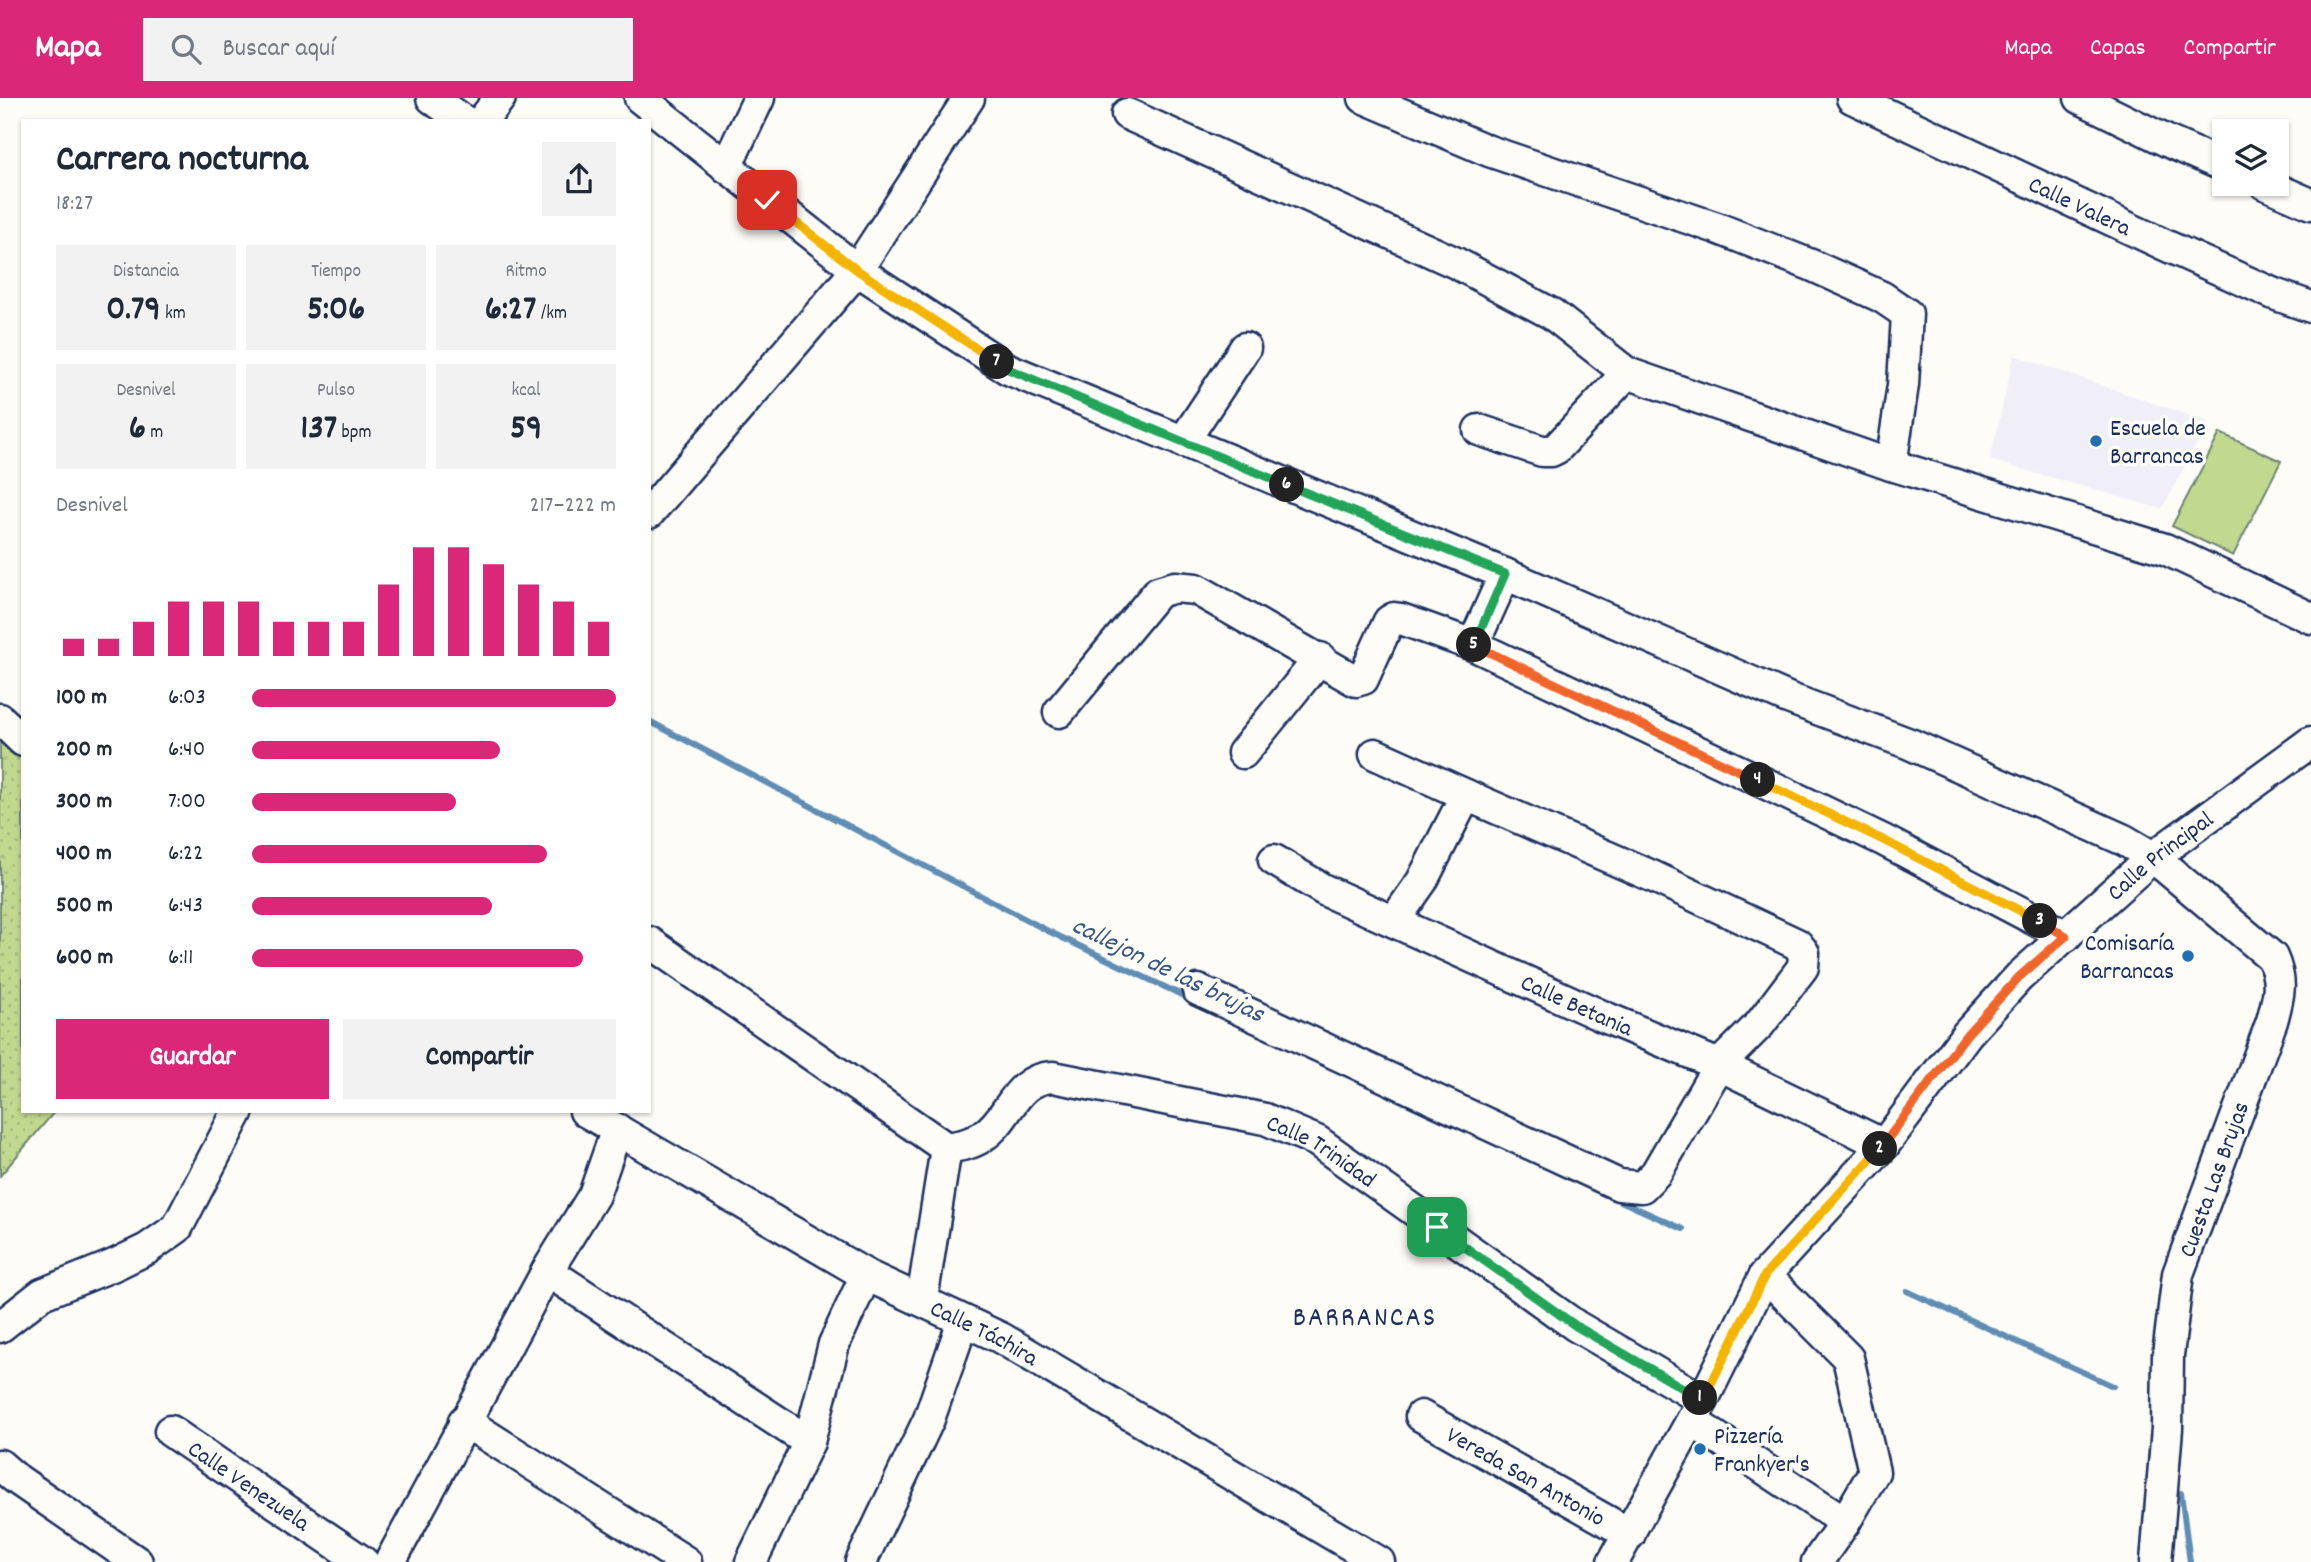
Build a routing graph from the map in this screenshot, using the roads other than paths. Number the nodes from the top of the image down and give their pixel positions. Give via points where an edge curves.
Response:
1 (432, 98) edge
2 (500, 98) edge
3 (640, 98) edge
4 (759, 98) edge
5 (968, 98) edge
6 (1364, 98) edge
7 (1852, 98) edge
8 (2080, 98) edge
9 (1127, 114) dead end
10 (461, 119) edge
11 (484, 119) edge
12 (2212, 161) edge
13 (726, 167) junction
14 (2289, 194) edge
15 (2311, 204) edge
16 (857, 270) junction
17 (2311, 307) edge
18 (1245, 348) dead end
19 (1628, 373) junction
20 (1479, 430) dead end
21 (1183, 442) junction
22 (1891, 465) junction
23 (651, 506) edge
24 (1505, 574) junction
25 (2311, 618) edge
26 (1473, 645) junction
27 (1320, 658) junction
28 (1059, 712) dead end
29 (0, 719) edge
30 (21, 739) edge
31 (2311, 742) edge
32 (1243, 752) dead end
33 (1375, 754) dead end
34 (1466, 795) junction
35 (2153, 857) junction
36 (1274, 860) dead end
37 (1394, 922) junction
38 (2066, 936) junction
39 (651, 943) edge
40 (1198, 990) dead end
41 (1719, 1065) junction
42 (237, 1113) edge
43 (589, 1113) edge
44 (617, 1129) junction
45 (1884, 1145) junction
46 (946, 1148) junction
47 (547, 1271) junction
48 (866, 1275) junction
49 (1765, 1275) junction
50 (922, 1300) junction
51 (963, 1321) junction
52 (0, 1327) edge
53 (1698, 1411) junction
54 (1421, 1416) dead end
55 (464, 1422) junction
56 (170, 1431) dead end
57 (809, 1442) junction
58 (0, 1465) edge
59 (1845, 1522) junction
60 (1630, 1534) junction
61 (124, 1559) edge
62 (363, 1562) edge
63 (390, 1562) edge
64 (686, 1562) edge
65 (751, 1562) edge
66 (862, 1562) edge
67 (1379, 1562) edge
68 (1613, 1562) edge
69 (1816, 1562) edge
70 (2156, 1562) edge

1 - 10 street
2 - 11 street
3 - 13 street, Cuesta Las Brujas
4 - 13 street
5 - 16 street
6 - 22 street via 1489,151 1717,228 1811,265 1907,314 1903,385
7 - 17 street, Calle Valera via 2166,246
8 - 12 street
9 - 19 street via 1456,263 1552,314
13 - 16 street, Cuesta Las Brujas
14 - 15 street
16 - 21 street, Cuesta Las Brujas via 1008,369
16 - 23 street
18 - 21 street
19 - 20 street via 1550,451
19 - 22 street
21 - 24 street, Cuesta Las Brujas
22 - 25 street via 2165,549
24 - 26 street
24 - 35 street, Cuesta Las Brujas via 1788,698 1910,744
26 - 27 street via 1394,618 1360,681
26 - 38 street via 1883,840
27 - 28 street via 1196,589 1175,587 1158,592
27 - 32 street
29 - 30 street
31 - 35 street, Calle Principal
33 - 34 street
34 - 37 street via 1422,881
34 - 41 street via 1797,944 1804,953 1803,967 1760,1024
35 - 38 street, Calle Principal
35 - 70 street, Cuesta Las Brujas via 2272,957 2280,993 2178,1274 2168,1355
36 - 37 street, Calle Betania via 1324,890
37 - 41 street, Calle Betania
38 - 45 street, Calle Principal via 2019,977 1967,1034
39 - 46 street
40 - 41 street via 1619,1185 1642,1187 1656,1173
41 - 45 street, Calle Betania
42 - 52 street via 177,1228 136,1255 42,1294
43 - 44 street, Calle Táchira
44 - 47 street via 594,1195
44 - 48 street, Calle Táchira
45 - 49 street, Calle Principal
46 - 50 street
46 - 53 street, Calle Trinidad via 985,1135 1038,1078 1053,1077 1265,1119 1317,1141
47 - 55 street
47 - 57 street
48 - 50 street, Calle Táchira
48 - 57 street via 834,1344
49 - 53 street, Calle Principal
49 - 59 street via 1848,1358 1874,1472
50 - 51 street, Calle Táchira
51 - 66 street via 929,1419
51 - 67 street, Calle Táchira via 1001,1338
53 - 59 street
53 - 60 street, Calle Principal
54 - 60 street, Vereda San Antonio
55 - 63 street
55 - 64 street
56 - 62 street, Calle Venezuela
57 - 65 street
58 - 61 street
59 - 69 street
60 - 68 street, Calle Principal

